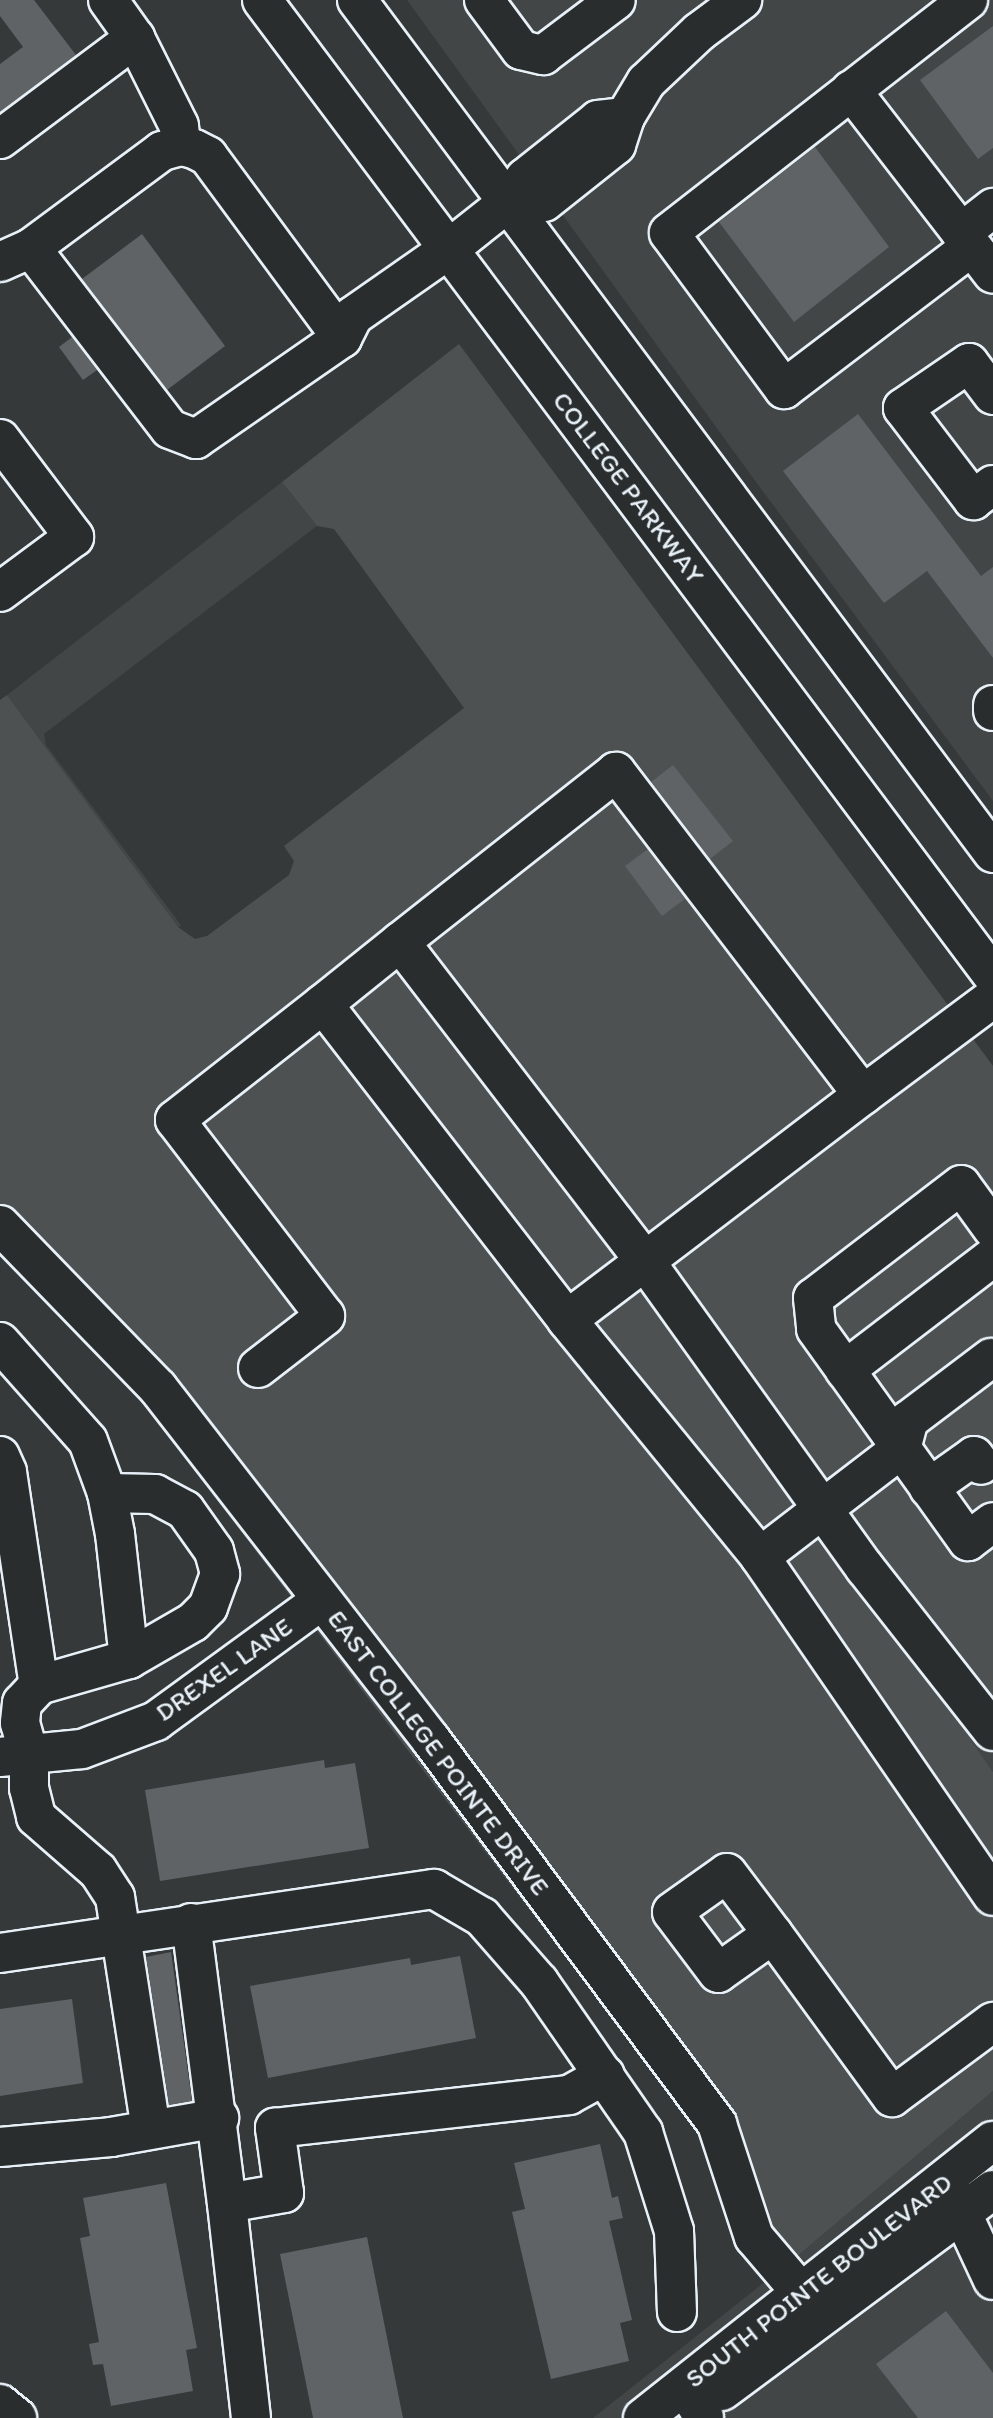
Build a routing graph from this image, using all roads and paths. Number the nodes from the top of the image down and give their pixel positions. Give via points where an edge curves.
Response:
1 (108, 0) edge
2 (262, 0) edge
3 (357, 0) edge
4 (484, 0) edge
5 (616, 0) edge
6 (742, 0) edge
7 (968, 0) edge
8 (135, 38) junction
9 (851, 90) junction
10 (0, 139) edge
11 (181, 146) junction
12 (507, 204) junction
13 (993, 208) edge
14 (449, 249) junction
15 (975, 251) edge
16 (15, 255) edge
17 (342, 338) junction
18 (993, 396) edge
19 (0, 439) edge
20 (13, 484) edge
21 (993, 485) edge
22 (0, 592) edge
23 (993, 705) edge
24 (993, 711) edge
25 (993, 853) edge
26 (400, 942) junction
27 (993, 976) edge
28 (993, 998) edge
29 (323, 1004) junction
30 (863, 1095) junction
31 (0, 1224) edge
32 (993, 1229) edge
33 (993, 1257) edge
34 (645, 1261) junction
35 (567, 1320) junction
36 (0, 1342) edge
37 (991, 1358) dead end
38 (258, 1368) dead end
39 (845, 1370) junction
40 (901, 1450) junction
41 (0, 1456) edge
42 (981, 1465) dead end
43 (929, 1488) junction
44 (107, 1493) junction
45 (824, 1510) junction
46 (981, 1532) edge
47 (760, 1557) junction
48 (322, 1600) junction
49 (129, 1659) junction
50 (40, 1685) junction
51 (993, 1731) edge
52 (15, 1756) edge
53 (993, 1896) edge
54 (191, 1923) junction
55 (773, 1934) dead end
56 (119, 1935) junction
57 (0, 1953) edge
58 (993, 2022) edge
59 (605, 2075) junction
60 (219, 2118) junction
61 (151, 2129) junction
62 (993, 2141) edge
63 (0, 2147) edge
64 (993, 2190) edge
65 (954, 2196) junction
66 (227, 2203) junction
67 (993, 2280) edge
68 (811, 2305) junction
69 (677, 2312) dead end
70 (0, 2404) edge
71 (694, 2408) edge
72 (17, 2418) edge
73 (251, 2418) edge
74 (643, 2418) edge

1 - 8 main road
2 - 14 main road, COLLEGE PARKWAY
3 - 12 main road
4 - 5 main road via 521,50 543,55
6 - 12 main road via 646,82 625,117 598,120 526,177
7 - 9 main road
8 - 10 main road
8 - 11 main road via 179,125
9 - 15 main road
9 - 15 main road via 669,233 784,389
11 - 16 main road via 162,151
11 - 17 main road via 208,156
12 - 14 main road
12 - 25 main road
13 - 15 main road
14 - 17 main road via 353,316
14 - 27 main road, COLLEGE PARKWAY
16 - 17 main road via 170,429 185,438 209,433
18 - 21 main road via 969,363 903,408 972,500
19 - 20 main road
20 - 22 main road via 74,537
23 - 24 main road
26 - 29 main road
26 - 30 main road via 616,772
26 - 34 main road
28 - 30 main road
29 - 35 main road
29 - 38 main road via 175,1120 325,1315
30 - 34 main road
31 - 48 main road, EAST COLLEGE POINTE DRIVE via 158,1388
32 - 39 main road via 961,1185 813,1298 816,1329
33 - 39 main road
34 - 35 main road
34 - 45 main road
35 - 47 main road
36 - 44 main road via 88,1441
37 - 40 main road via 909,1420
39 - 40 main road
40 - 43 main road
40 - 45 main road
41 - 50 main road via 7,1472
42 - 43 main road via 974,1457
43 - 46 main road
44 - 49 main road
44 - 49 main road via 155,1494 185,1510 214,1551 220,1574 208,1607 193,1622
45 - 47 main road
45 - 51 main road
47 - 53 main road
48 - 52 main road, DREXEL LANE via 156,1721 82,1749
48 - 68 main road, EAST COLLEGE POINTE DRIVE via 717,2124 754,2237
49 - 50 main road
50 - 52 main road via 22,1703
52 - 56 main road via 36,1817 59,1842 98,1871 116,1897
54 - 56 main road
54 - 59 main road via 434,1889 482,1917 539,1982
54 - 60 main road
55 - 58 main road via 892,2097
56 - 57 main road
56 - 61 main road
59 - 66 main road via 569,2095 275,2128 284,2193
59 - 69 main road via 643,2132 674,2231
60 - 61 main road
60 - 66 main road
61 - 63 main road
62 - 65 main road, SOUTH POINTE BOULEVARD
64 - 65 main road, SOUTH POINTE BOULEVARD
65 - 67 main road
65 - 68 main road, SOUTH POINTE BOULEVARD
66 - 73 main road
68 - 71 main road, SOUTH POINTE BOULEVARD
70 - 72 main road
71 - 74 main road, SOUTH POINTE BOULEVARD

